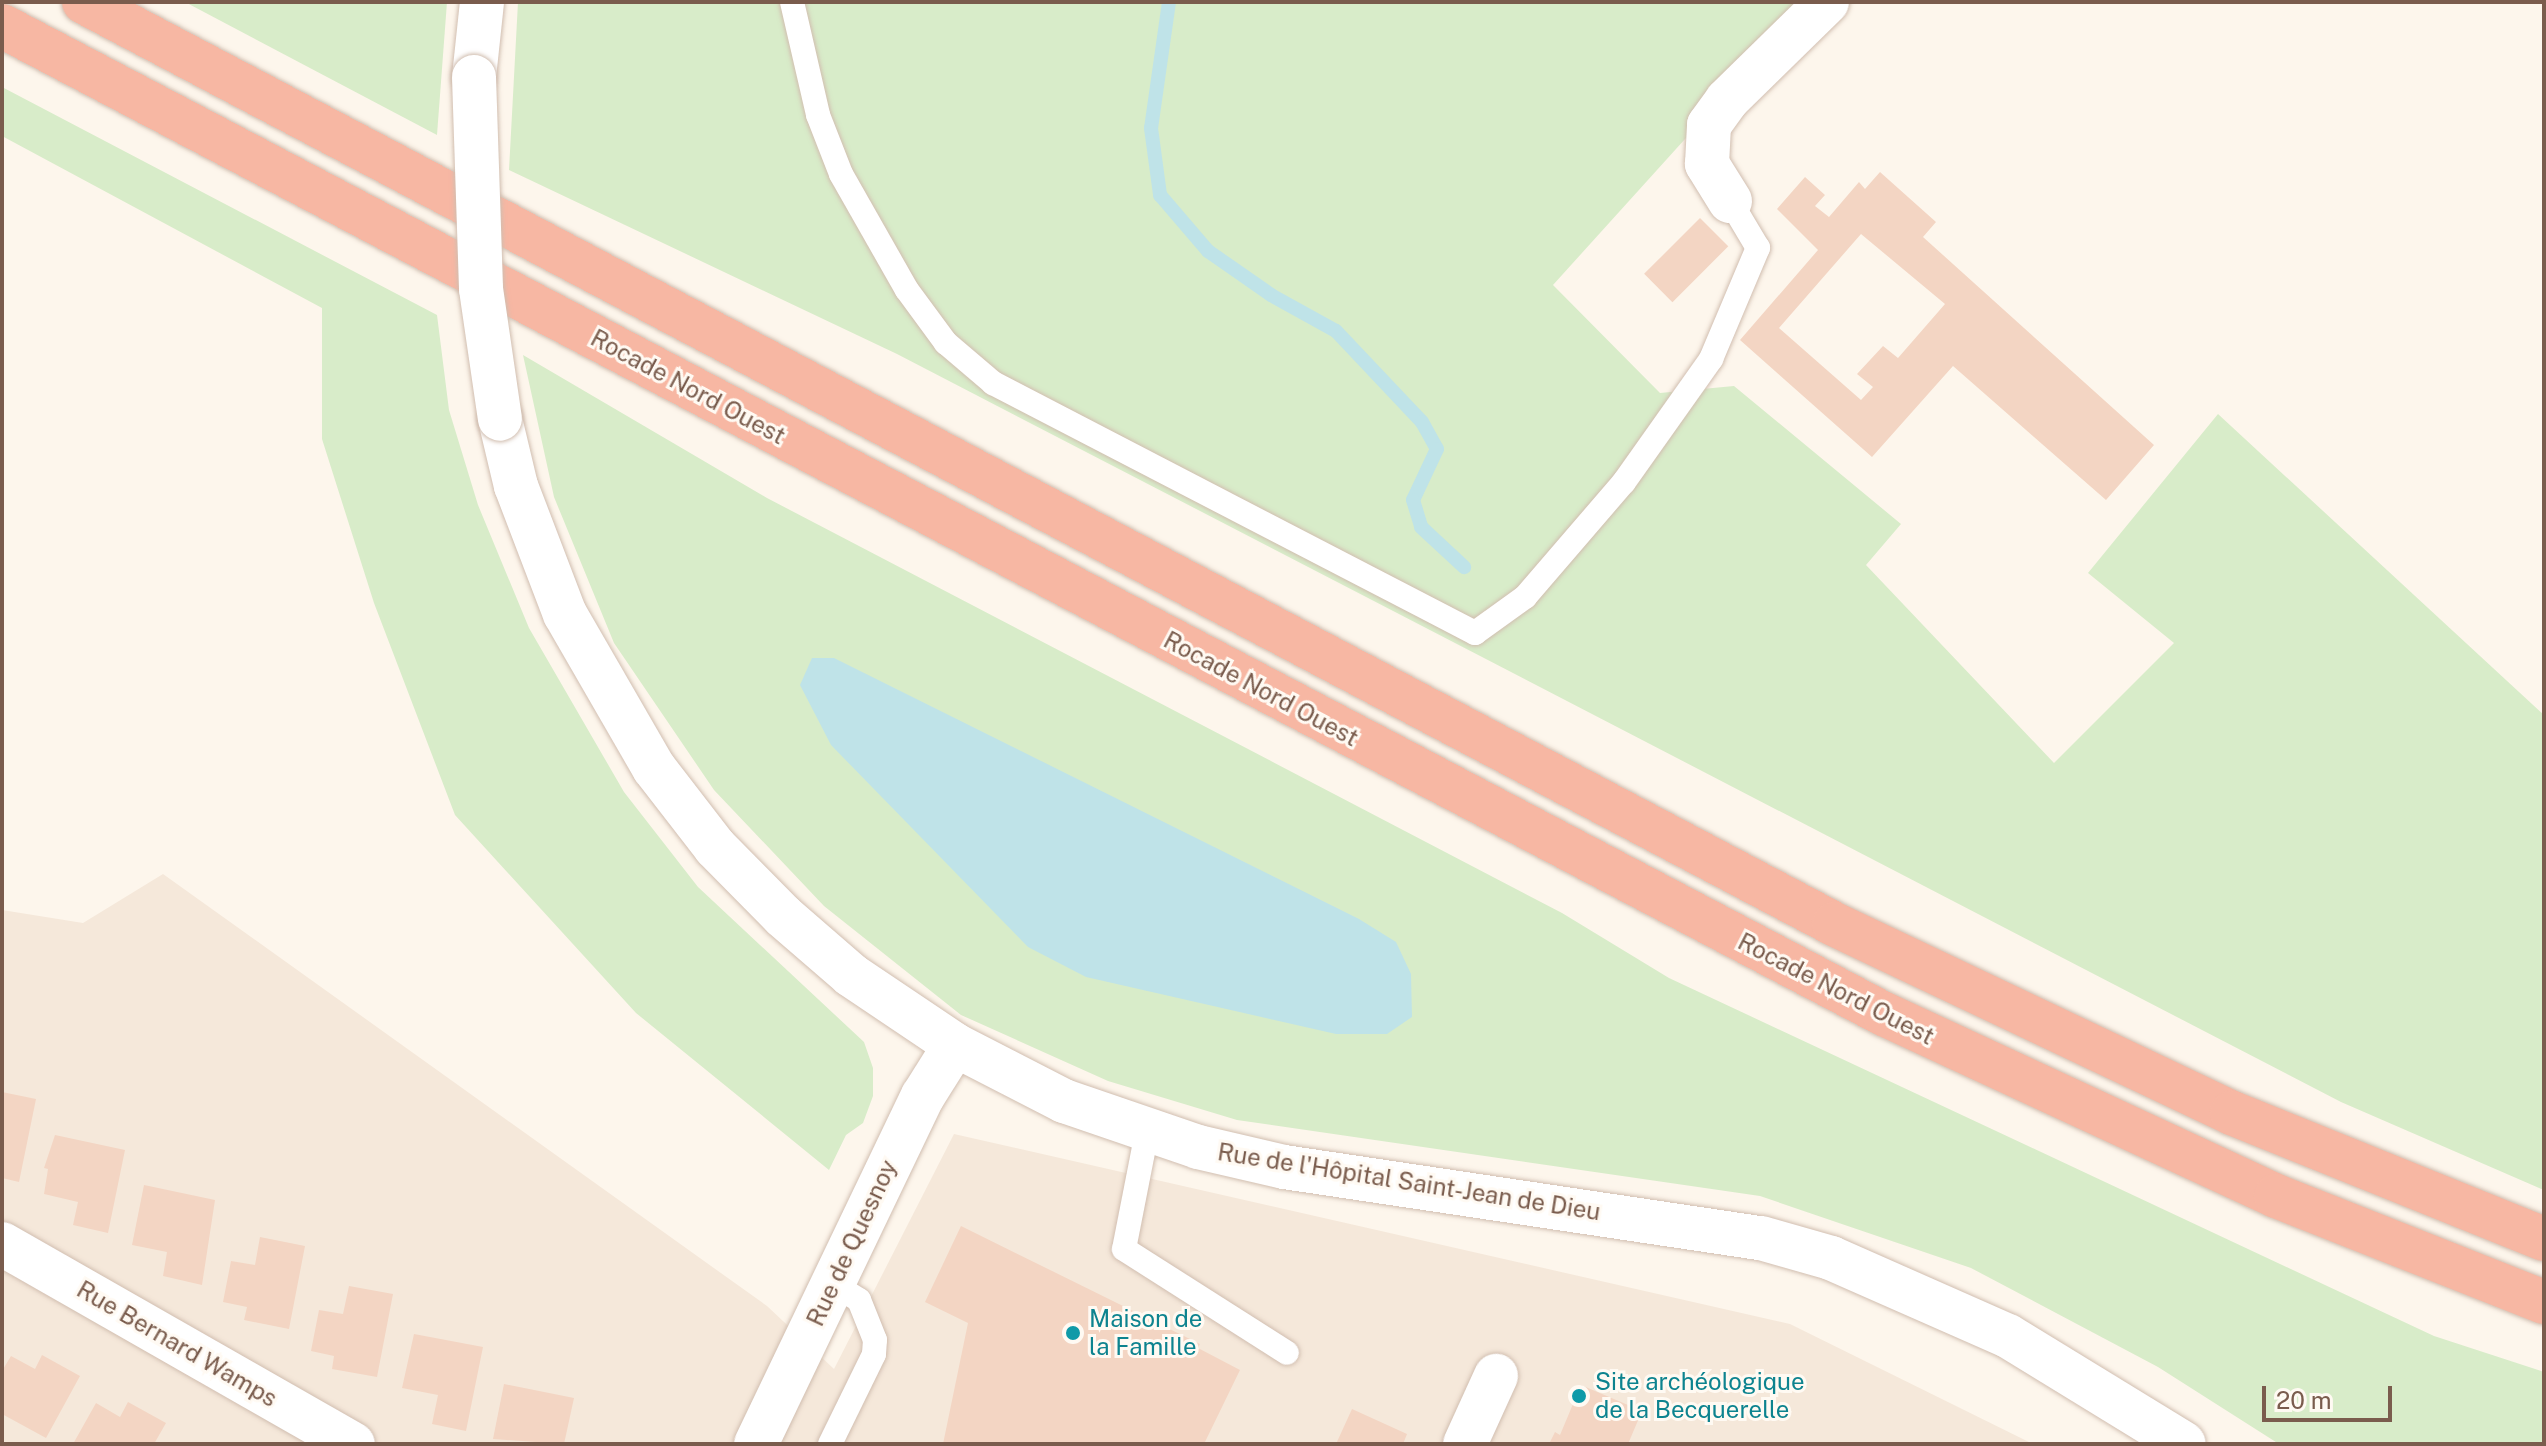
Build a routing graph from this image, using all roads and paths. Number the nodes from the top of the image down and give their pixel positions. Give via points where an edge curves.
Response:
1 (84, 2) edge
2 (482, 2) edge
3 (792, 2) edge
4 (1827, 2) edge
5 (2, 26) edge
6 (1730, 201) joint
7 (955, 1045) junction
8 (1147, 1132) junction
9 (2544, 1239) edge
10 (2, 1244) edge
11 (833, 1284) junction
12 (2544, 1302) edge
13 (1287, 1353) dead end
14 (1496, 1376) dead end
15 (353, 1444) edge
16 (756, 1444) edge
17 (830, 1444) edge
18 (1465, 1444) edge
19 (2184, 1444) edge

1 - 9 highway via 1834,924 2195,1096
2 - 7 street, Rue de l'Hôpital Saint-Jean de Dieu, bridge via 474,77 481,289 500,419 516,486 545,567 607,693 654,768 715,847 851,975
3 - 6 lane via 818,115 841,174 907,290 946,343 993,383 1475,633 1535,585 1624,482 1711,359 1758,248
4 - 6 street via 1727,100 1709,125 1707,164
5 - 12 highway, Rocade Nord Ouest via 1884,1014 2276,1196
7 - 8 street, Rue de l'Hôpital Saint-Jean de Dieu via 1027,1084
7 - 11 street, Rue de Quesnoy via 923,1096
8 - 13 lane via 1124,1249
8 - 19 street, Rue de l'Hôpital Saint-Jean de Dieu via 1284,1167 1798,1248 1868,1271 1973,1318
10 - 15 street, Rue Bernard Wamps
11 - 16 street, Rue de Quesnoy
11 - 17 lane via 859,1300 875,1340 874,1354
14 - 18 street

